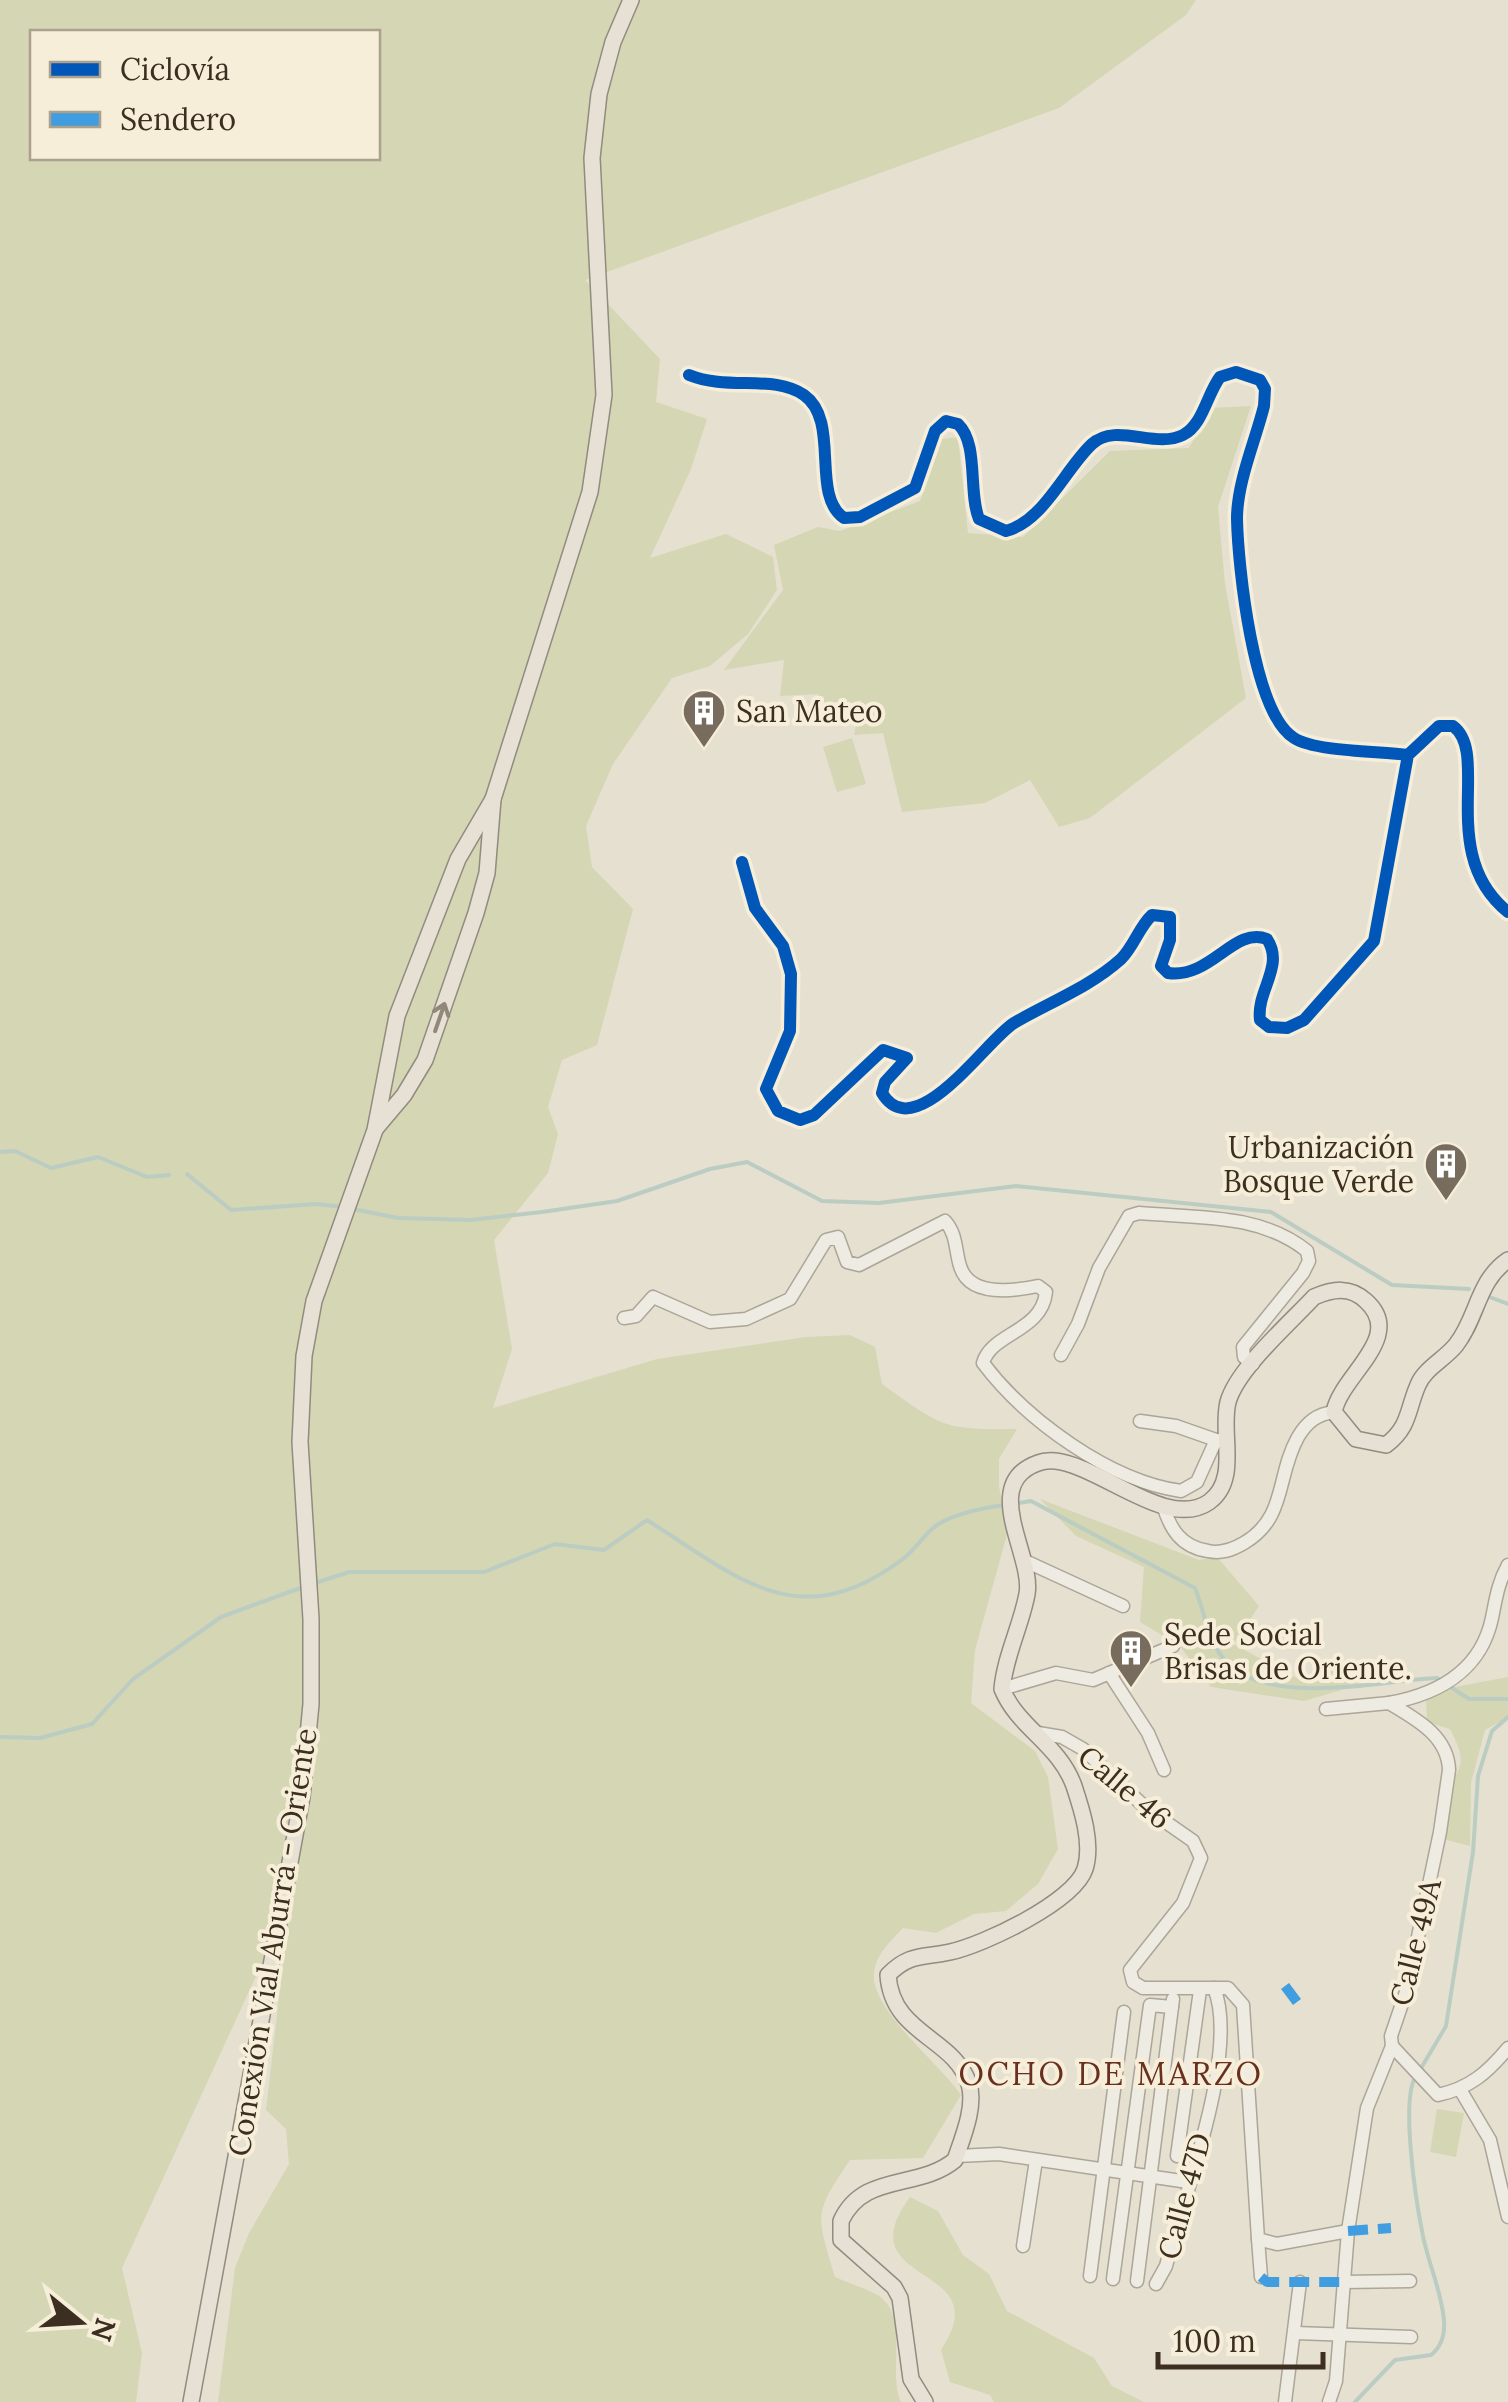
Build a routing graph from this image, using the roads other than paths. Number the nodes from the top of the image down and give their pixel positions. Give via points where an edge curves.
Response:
1 (632, 0) edge
2 (689, 374) dead end
3 (1408, 755) junction
4 (494, 796) junction
5 (466, 843) junction
6 (488, 849) junction
7 (458, 859) junction
8 (742, 862) dead end
9 (486, 873) junction
10 (1508, 912) edge
11 (387, 1068) junction
12 (417, 1074) junction
13 (404, 1095) junction
14 (373, 1135) junction
15 (1508, 1260) edge
16 (624, 1318) dead end
17 (1060, 1355) dead end
18 (1253, 1364) junction
19 (1334, 1412) junction
20 (1140, 1421) dead end
21 (1221, 1441) junction
22 (1163, 1505) junction
23 (1024, 1560) junction
24 (1508, 1566) edge
25 (1123, 1606) dead end
26 (1173, 1646) dead end
27 (1109, 1674) junction
28 (1002, 1689) junction
29 (1389, 1703) junction
30 (1326, 1710) dead end
31 (1038, 1733) junction
32 (1164, 1770) dead end
33 (1207, 1989) junction
34 (1174, 1991) junction
35 (1172, 2006) junction
36 (1124, 2012) dead end
37 (1392, 2046) junction
38 (1508, 2048) edge
39 (1461, 2091) junction
40 (957, 2156) junction
41 (1177, 2156) dead end
42 (1036, 2160) junction
43 (1104, 2172) junction
44 (1128, 2175) junction
45 (1150, 2178) junction
46 (1188, 2182) junction
47 (1508, 2217) edge
48 (1348, 2231) junction
49 (1260, 2240) junction
50 (1023, 2246) dead end
51 (1090, 2276) dead end
52 (1261, 2277) dead end
53 (1113, 2279) dead end
54 (1137, 2281) dead end
55 (1410, 2281) dead end
56 (1300, 2282) dead end
57 (1343, 2282) junction
58 (1156, 2284) dead end
59 (1295, 2332) junction
60 (1342, 2332) junction
61 (1412, 2336) dead end
62 (190, 2402) edge
63 (925, 2402) edge
64 (1285, 2402) edge
65 (1330, 2402) edge

1 - 4 main road, Conexión Vial Aburrá - Oriente via 613,42 594,130 599,444 575,549
2 - 3 street via 731,387 772,384 806,396 820,418 832,506 850,519 915,488 935,430 946,421 958,424 967,441 979,519 1006,531 1024,523 1094,442 1184,435 1220,377 1236,372 1260,380 1264,406 1237,516 1246,604 1269,706 1292,737 1308,743
3 - 8 street via 1374,942 1304,1020 1288,1028 1260,1020 1273,967 1267,939 1249,937 1196,972 1168,974 1161,966 1173,926 1170,916 1152,915 1123,957 1002,1032 942,1095 908,1107 894,1106 882,1093 907,1058 890,1050 876,1052 814,1116 787,1116 768,1098 768,1080 790,1031 790,974 783,946 755,908
3 - 10 street via 1439,726 1461,732 1472,857 1483,886
4 - 5 main road, Conexión Vial Aburrá - Oriente
4 - 6 main road, Conexión Vial Aburrá - Oriente
5 - 6 main road
5 - 7 main road, Conexión Vial Aburrá - Oriente
6 - 9 main road, Conexión Vial Aburrá - Oriente
7 - 9 main road
7 - 11 main road, Conexión Vial Aburrá - Oriente via 397,1016
12 -> 9 main road, Conexión Vial Aburrá - Oriente
11 - 12 main road
11 - 13 main road
11 - 14 main road, Conexión Vial Aburrá - Oriente
12 - 13 main road, Conexión Vial Aburrá - Oriente
13 - 14 main road, Conexión Vial Aburrá - Oriente
14 - 62 main road, Conexión Vial Aburrá - Oriente via 314,1301 304,1356 300,1442 311,1704 302,1797
15 - 19 main road via 1482,1288 1458,1342 1418,1384 1398,1436 1372,1446 1356,1439
16 - 21 street via 636,1316 652,1297 710,1322 746,1320 790,1298 826,1240 838,1237 848,1262 859,1265 942,1221 951,1228 961,1270 971,1282 1046,1292 1042,1308 1016,1335 996,1344 983,1363 1051,1429 1141,1482 1181,1492 1193,1488
17 - 18 street via 1115,1238 1129,1216 1139,1213 1242,1221 1274,1230 1307,1251 1303,1273 1243,1347
18 - 19 main road via 1314,1297 1348,1290 1360,1295 1374,1307 1376,1346 1346,1380
18 - 21 main road via 1228,1399
19 - 22 street via 1307,1425 1274,1516 1235,1548 1218,1553 1182,1540 1169,1527
20 - 21 street
21 - 22 main road via 1222,1485 1211,1501 1194,1509
22 - 23 main road via 1040,1462 1024,1471 1011,1506
23 - 25 street
23 - 28 main road via 1028,1589
24 - 29 street via 1473,1662 1416,1698
26 - 27 street
27 - 28 street via 1083,1681 1056,1673
27 - 32 street
28 - 31 main road via 1015,1715
29 - 30 street
29 - 37 street, Calle 49A via 1438,1738 1449,1770
31 - 34 street, Calle 46 via 1062,1736 1082,1749 1193,1841 1201,1858 1183,1903 1130,1970 1143,1988
31 - 40 main road via 1074,1784 1088,1848 1082,1877 1014,1926 949,1952 913,1956 888,1975 896,2008 970,2086
33 - 34 street
33 - 41 street
33 - 46 street, Calle 47D via 1222,2016 1219,2048
33 - 49 street via 1228,1988 1243,2005
34 - 35 street
35 - 44 street via 1150,2005
35 - 45 street
36 - 43 street
37 - 39 street via 1438,2095
37 - 48 street, Calle 49A via 1367,2108
38 - 39 street
39 - 47 street via 1490,2140
40 - 42 street
40 - 63 main road via 928,2177 869,2189 845,2212 840,2230 850,2250 900,2298 911,2380
42 - 43 street
42 - 50 street
43 - 44 street
43 - 51 street
44 - 45 street
44 - 53 street
45 - 46 street
45 - 54 street
46 - 58 street, Calle 47D
48 - 49 street via 1276,2244
48 - 57 street, Calle 49A
49 - 52 street
55 - 57 street
56 - 59 street
57 - 60 street, Calle 49A
59 - 60 street
59 - 64 street
60 - 61 street
60 - 65 street, Calle 49A

